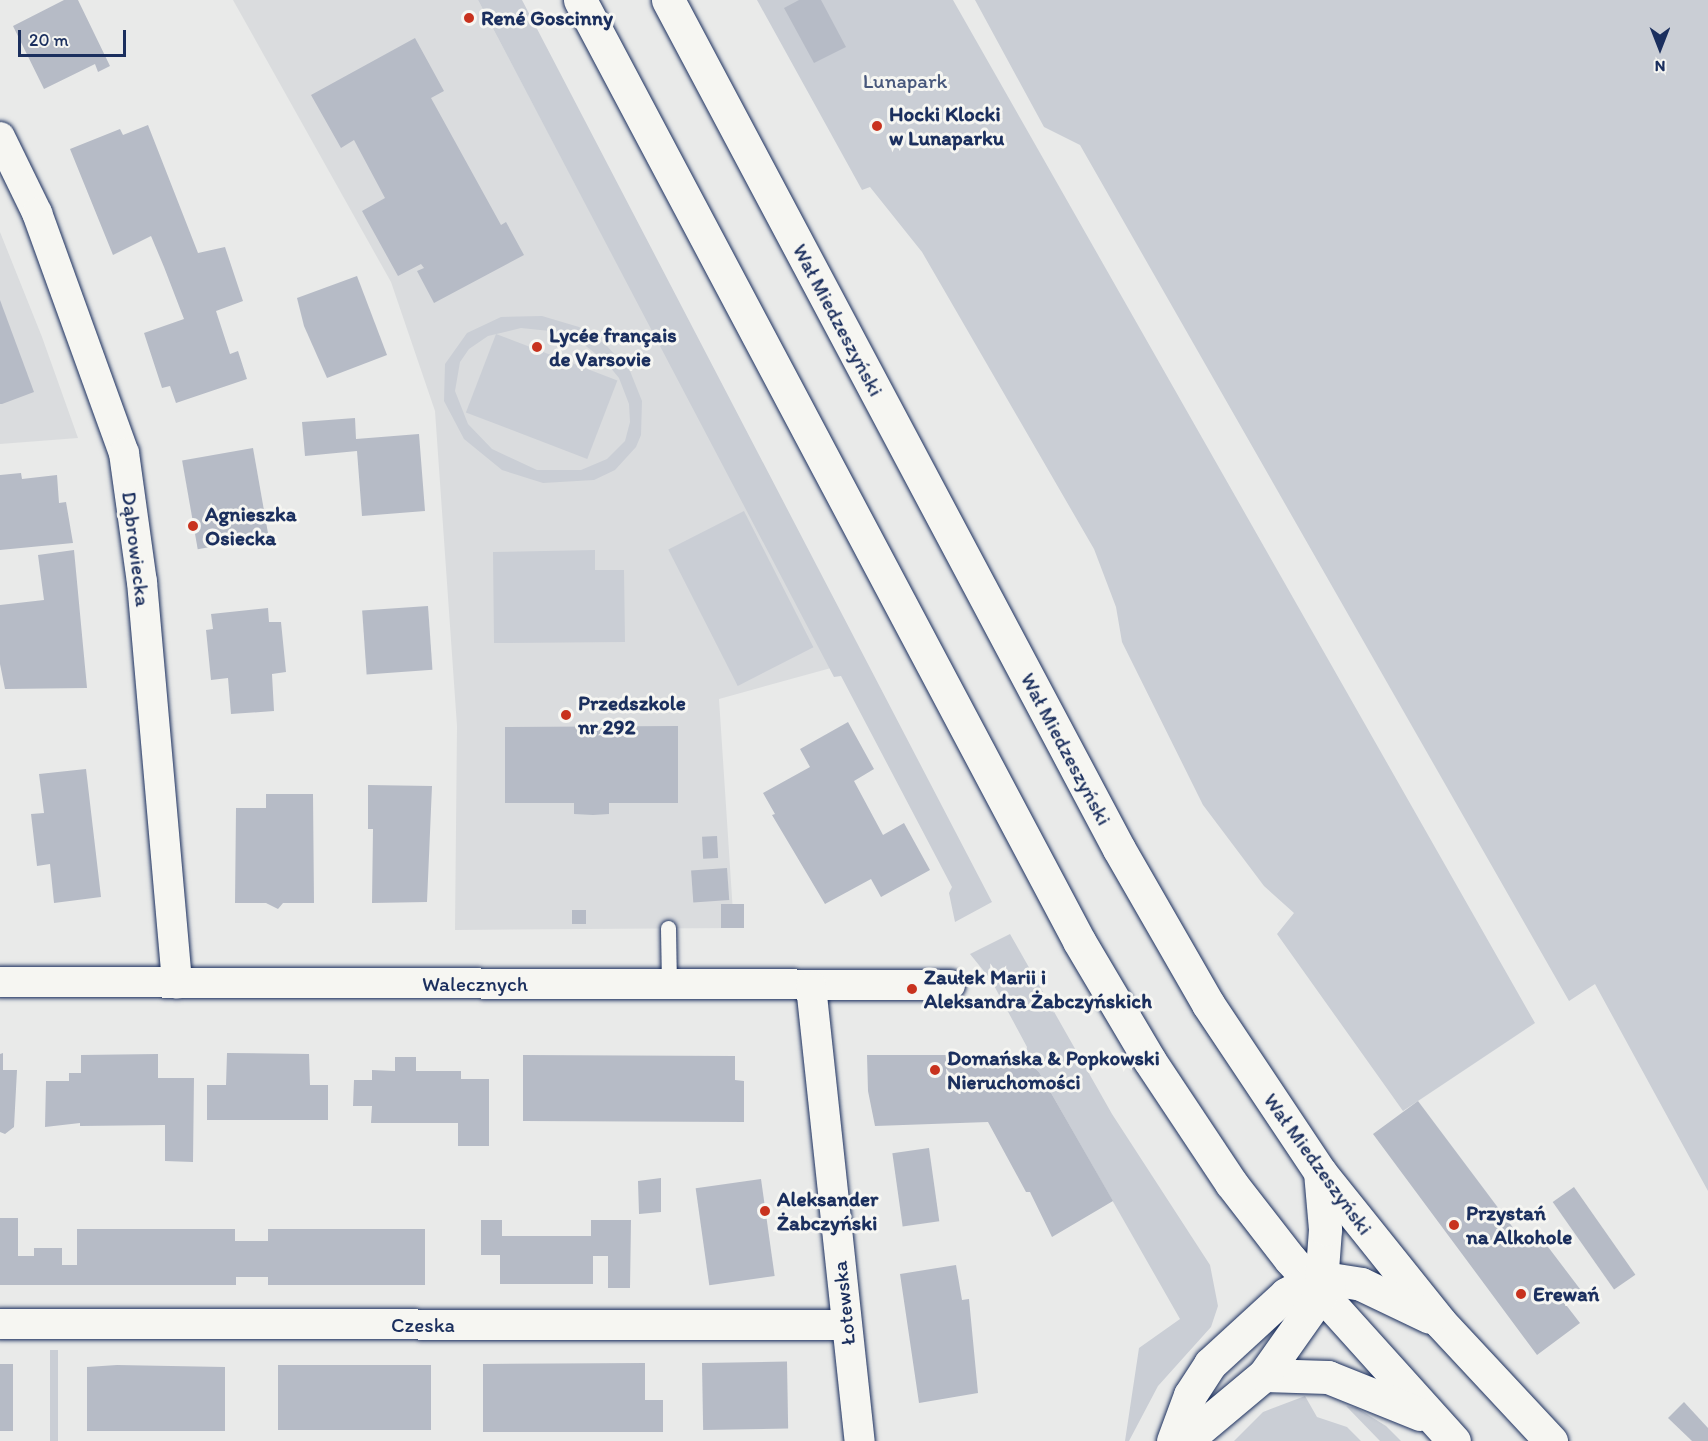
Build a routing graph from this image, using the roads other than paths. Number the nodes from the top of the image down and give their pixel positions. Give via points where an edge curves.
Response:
1 (580, 0) edge
2 (668, 0) edge
3 (0, 137) edge
4 (668, 928) dead end
5 (0, 982) edge
6 (177, 983) junction
7 (669, 985) junction
8 (950, 985) dead end
9 (811, 986) junction
10 (1320, 1172) junction
11 (1258, 1216) junction
12 (1318, 1285) junction
13 (1258, 1318) junction
14 (1440, 1322) junction
15 (0, 1324) edge
16 (846, 1325) junction
17 (1254, 1384) junction
18 (1444, 1431) edge
19 (860, 1441) edge
20 (1173, 1441) edge
21 (1185, 1441) edge
22 (1551, 1441) edge

1 - 11 main road via 1079,940 1150,1061
2 - 10 main road, Wał Miedzeszyński via 1119,849 1208,1004
3 - 6 street, Dąbrowiecka via 37,213 124,453 142,582
4 - 7 lane
5 - 6 street, Walecznych
6 - 7 street, Walecznych
7 - 9 street, Walecznych
8 - 9 street, Walecznych
9 - 16 street, Łotewska
10 - 12 main road
10 - 14 main road, Wał Miedzeszyński
11 - 12 main road
11 - 13 main road via 1273,1270
12 - 13 main road via 1286,1294
12 - 14 main road via 1361,1284
12 - 17 main road
12 - 18 main road
13 - 20 main road via 1213,1361 1190,1395
14 - 22 main road, Wał Miedzeszyński
15 - 16 street, Czeska
16 - 19 street, Łotewska
17 - 18 main road via 1328,1377 1374,1392
17 - 21 main road

